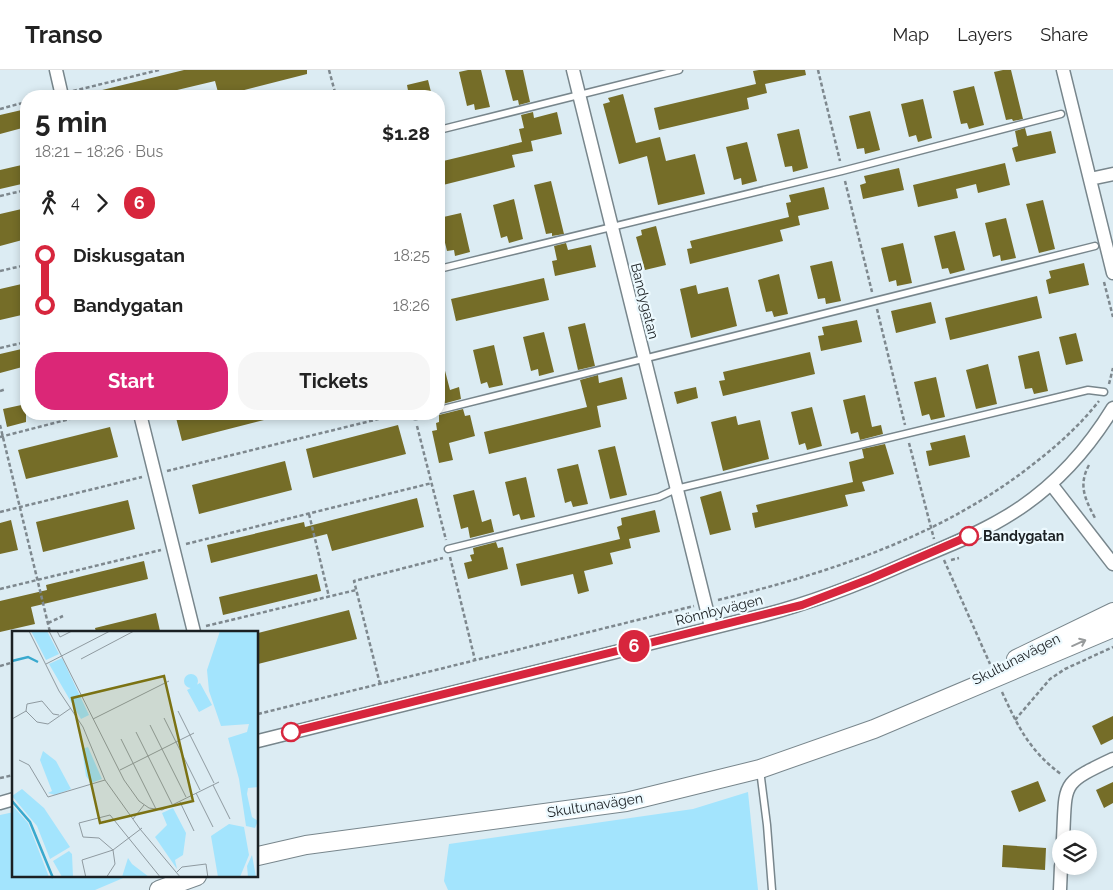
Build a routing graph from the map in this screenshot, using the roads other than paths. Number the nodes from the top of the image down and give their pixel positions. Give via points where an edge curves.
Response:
1 (56, 70) edge
2 (573, 70) edge
3 (679, 70) edge
4 (1063, 70) edge
5 (61, 90) edge
6 (578, 94) junction
7 (1061, 114) dead end
8 (445, 128) edge
9 (1113, 174) edge
10 (1090, 179) junction
11 (610, 226) junction
12 (1095, 246) dead end
13 (445, 267) edge
14 (1113, 273) edge
15 (643, 358) junction
16 (1104, 392) road end
17 (1113, 408) edge
18 (445, 409) edge
19 (142, 420) edge
20 (1050, 484) junction
21 (676, 489) junction
22 (448, 549) road end
23 (1113, 564) edge
24 (1113, 612) edge
25 (711, 627) junction
26 (1113, 628) edge
27 (194, 631) edge
28 (921, 709) junction
29 (259, 741) edge
30 (1113, 759) edge
31 (760, 769) junction
32 (1064, 830) edge
33 (259, 856) edge
34 (1061, 875) edge
35 (191, 878) edge
36 (159, 890) edge
37 (772, 890) edge
38 (1060, 890) edge

1 - 5 street
2 - 6 street, Bandygatan
3 - 6 lane
4 - 10 street
6 - 8 lane
6 - 11 street, Bandygatan
7 - 11 lane
9 - 10 street
10 - 14 street
11 - 13 lane
11 - 15 street, Bandygatan
12 - 15 lane
15 - 18 lane
15 - 21 street, Bandygatan
16 - 21 lane via 1088,390
17 - 20 street, Rönnbyvägen via 1087,448
19 - 27 street
20 - 23 street
20 - 25 street, Rönnbyvägen via 1005,518 938,550 802,605
21 - 22 lane via 659,497
21 - 25 street, Bandygatan
24 - 28 main road, Skultunavägen via 1046,643
25 - 29 street, Rönnbyvägen
28 -> 26 main road, Skultunavägen
28 - 31 main road, Skultunavägen
30 - 32 street via 1076,777 1069,785
31 - 33 main road, Skultunavägen via 626,802 343,840
31 - 37 lane
34 - 38 street
35 - 36 main road

